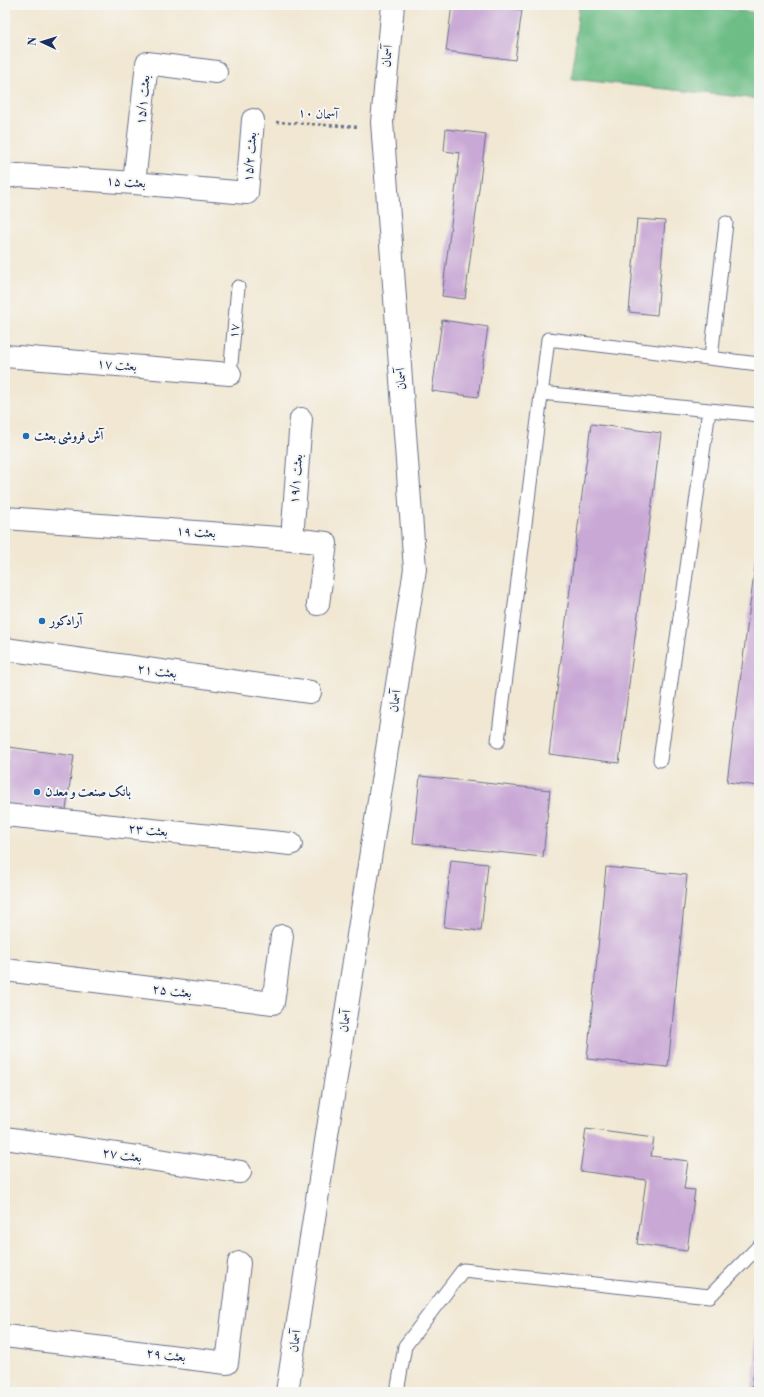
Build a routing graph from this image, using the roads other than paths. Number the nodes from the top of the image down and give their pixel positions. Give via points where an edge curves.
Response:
1 (388, 11) edge
2 (216, 72) dead end
3 (253, 120) road end
4 (5, 177) edge
5 (134, 183) junction
6 (247, 193) joint
7 (726, 223) dead end
8 (238, 287) dead end
9 (5, 356) edge
10 (711, 358) junction
11 (759, 364) edge
12 (230, 374) joint
13 (541, 393) junction
14 (709, 410) junction
15 (759, 415) edge
16 (301, 419) dead end
17 (5, 518) edge
18 (292, 539) junction
19 (318, 604) dead end
20 (5, 650) edge
21 (310, 692) dead end
22 (498, 741) dead end
23 (660, 760) dead end
24 (5, 816) edge
25 (291, 844) dead end
26 (282, 936) dead end
27 (5, 970) edge
28 (6, 1143) edge
29 (240, 1172) dead end
30 (759, 1246) edge
31 (239, 1263) dead end
32 (5, 1336) edge
33 (287, 1392) edge
34 (397, 1392) edge

1 - 33 street, آسمان via 382,128 415,569
2 - 5 street, ۱۵/۱ بعثت via 147,63
3 - 6 street, ۱۵/۲ بعثت
4 - 5 street, بعثت ۱۵ via 19,175
5 - 6 street, بعثت ۱۵
7 - 10 lane
8 - 12 lane, ۱۷
9 - 12 street, بعثت ۱۷
10 - 11 lane
10 - 13 lane via 548,339
13 - 14 lane
13 - 22 lane
14 - 15 lane
14 - 23 lane
16 - 18 street, ۱۹/۱ بعثت
17 - 18 street, بعثت ۱۹
18 - 19 street, بعثت ۱۹ via 326,543
20 - 21 street, ۲۱ بعثت
24 - 25 street, ۲۳ بعثت
26 - 27 street, ۲۵ بعثت via 273,1003
28 - 29 street, ۲۷ بعثت
30 - 34 lane via 710,1296 463,1270 405,1346
31 - 32 street, ۲۹ بعثت via 227,1363

